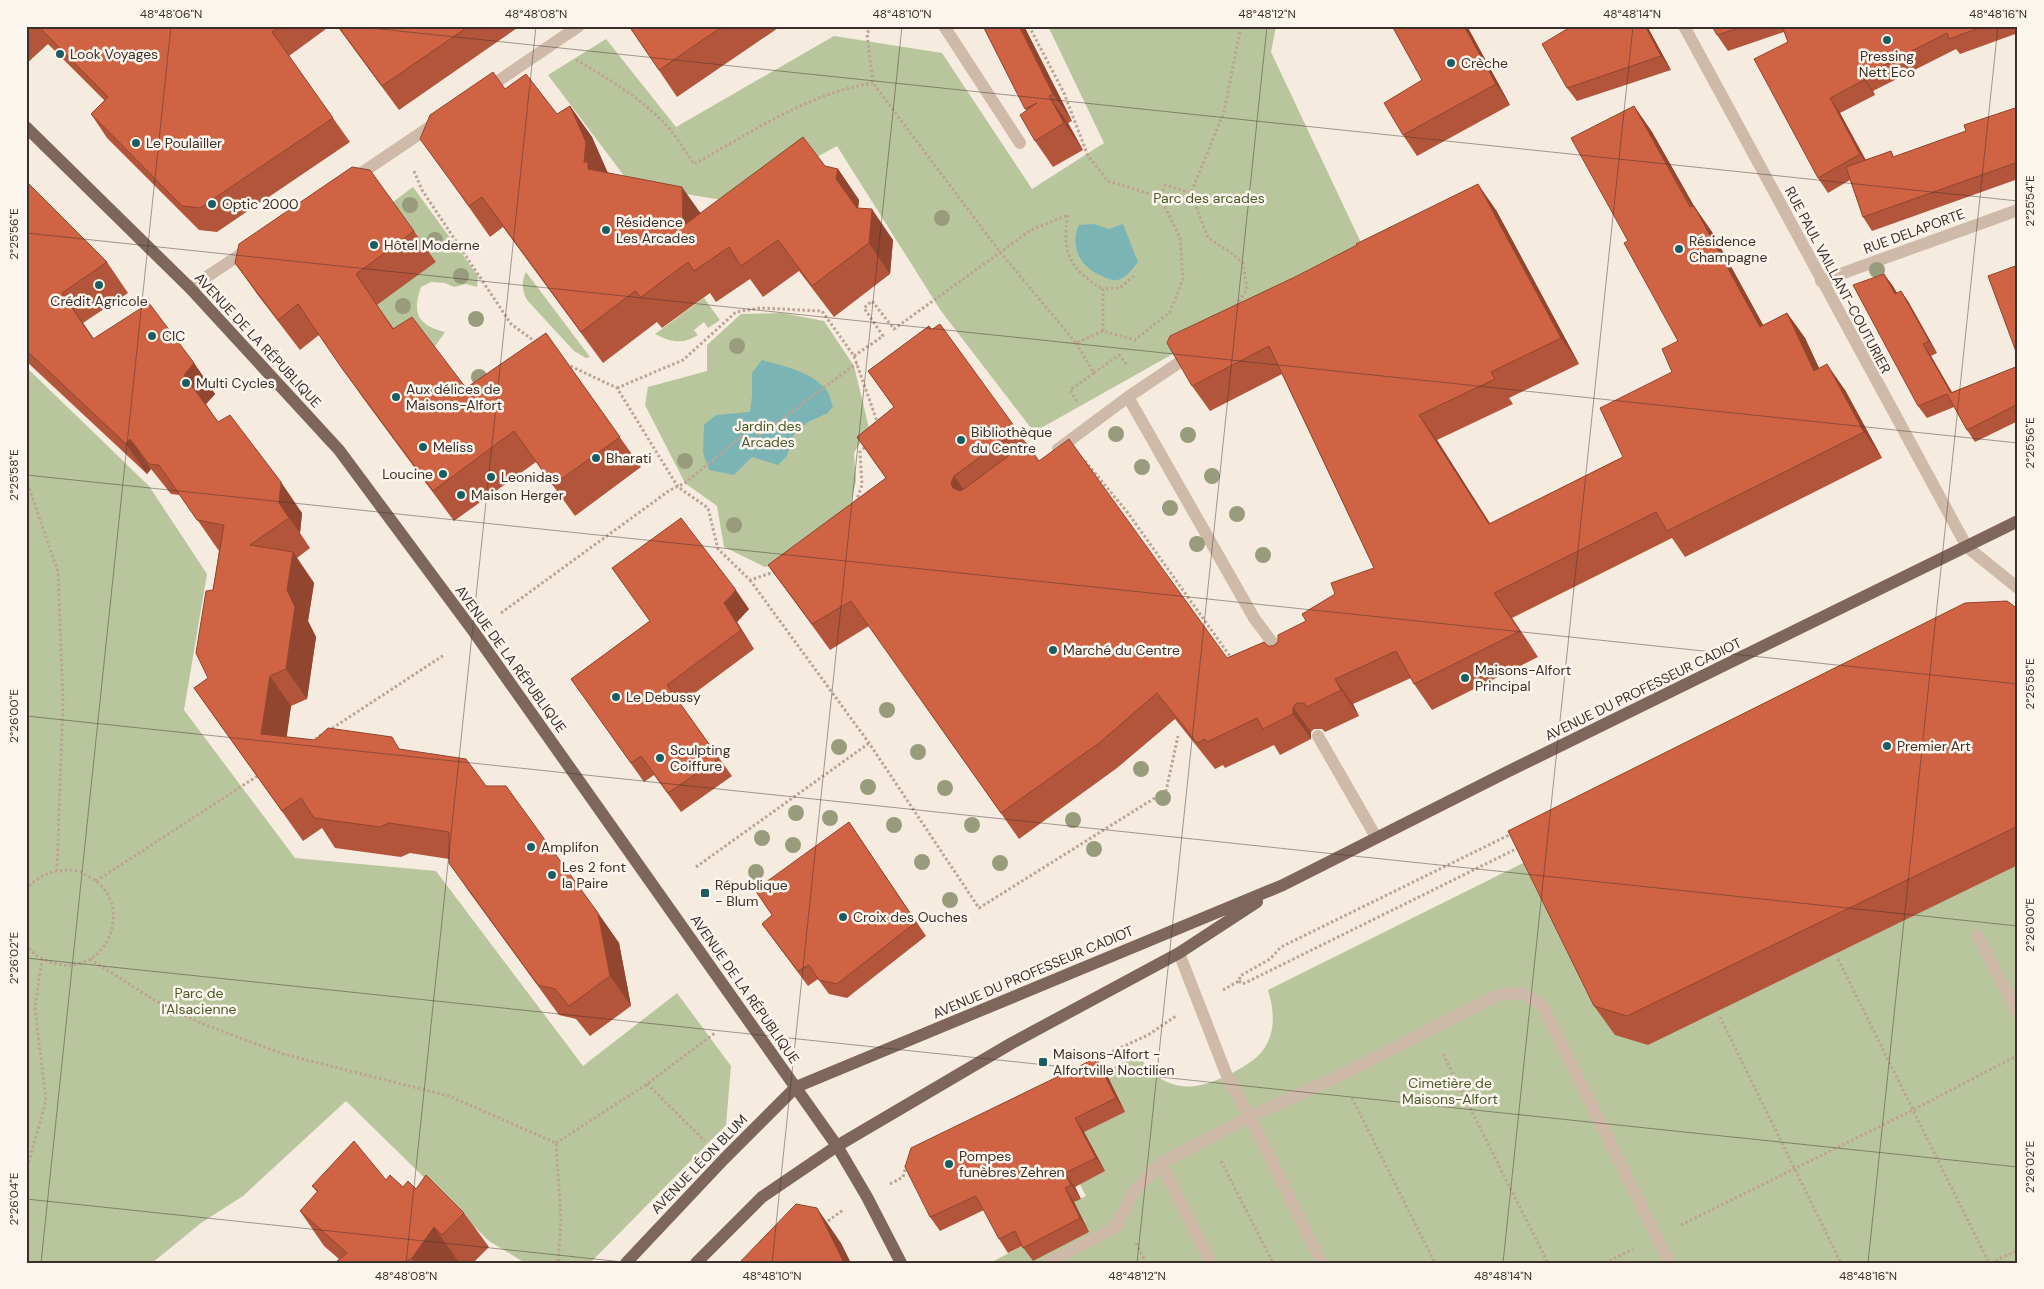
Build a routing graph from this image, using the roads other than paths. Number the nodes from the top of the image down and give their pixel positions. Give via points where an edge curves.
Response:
1 (579, 26) edge
2 (944, 26) edge
3 (1684, 26) edge
4 (474, 97) edge
5 (450, 113) edge
6 (26, 127) edge
7 (1020, 143) dead end
8 (344, 184) edge
9 (2018, 210) edge
10 (262, 240) edge
11 (1821, 281) junction
12 (190, 288) junction
13 (1180, 362) edge
14 (1128, 397) junction
15 (1049, 456) edge
16 (2018, 521) edge
17 (1967, 547) junction
18 (2018, 588) edge
19 (1289, 664) edge
20 (1318, 736) edge
21 (1376, 837) junction
22 (1282, 885) junction
23 (1978, 936) dead end
24 (1179, 953) junction
25 (2018, 1013) edge
26 (796, 1087) junction
27 (1250, 1117) junction
28 (837, 1146) junction
29 (1161, 1162) junction
30 (626, 1263) edge
31 (696, 1263) edge
32 (901, 1263) edge
33 (1047, 1263) edge
34 (1211, 1263) edge
35 (1322, 1263) edge
36 (1670, 1263) edge

1 - 4 street
2 - 7 street
3 - 11 street, RUE PAUL VAILLANT-COUTURIER
5 - 8 street
6 - 12 main road, AVENUE DE LA RÉPUBLIQUE
9 - 11 street, RUE DELAPORTE
10 - 12 street
11 - 17 street, RUE PAUL VAILLANT-COUTURIER
12 - 26 main road, AVENUE DE LA RÉPUBLIQUE via 339,450 474,632
13 - 14 street
14 - 15 street
14 - 19 street via 1254,618
16 - 17 main road, AVENUE DU PROFESSEUR CADIOT
17 - 18 street
17 - 21 main road, AVENUE DU PROFESSEUR CADIOT
20 - 21 street
21 - 22 main road, AVENUE DU PROFESSEUR CADIOT
22 - 24 main road, AVENUE DU PROFESSEUR CADIOT
22 - 26 main road, AVENUE DU PROFESSEUR CADIOT
23 - 25 street
24 - 27 street via 1227,1076
24 - 28 main road, AVENUE DU PROFESSEUR CADIOT via 1012,1043
26 - 28 main road, AVENUE DE LA RÉPUBLIQUE
26 - 30 main road, AVENUE LÉON BLUM
27 - 29 street
27 - 35 street
27 - 36 street via 1498,995 1523,993 1542,1005
28 - 31 main road via 762,1197
28 - 32 main road, AVENUE DE LA RÉPUBLIQUE
29 - 33 street via 1134,1191 1116,1227
29 - 34 street

